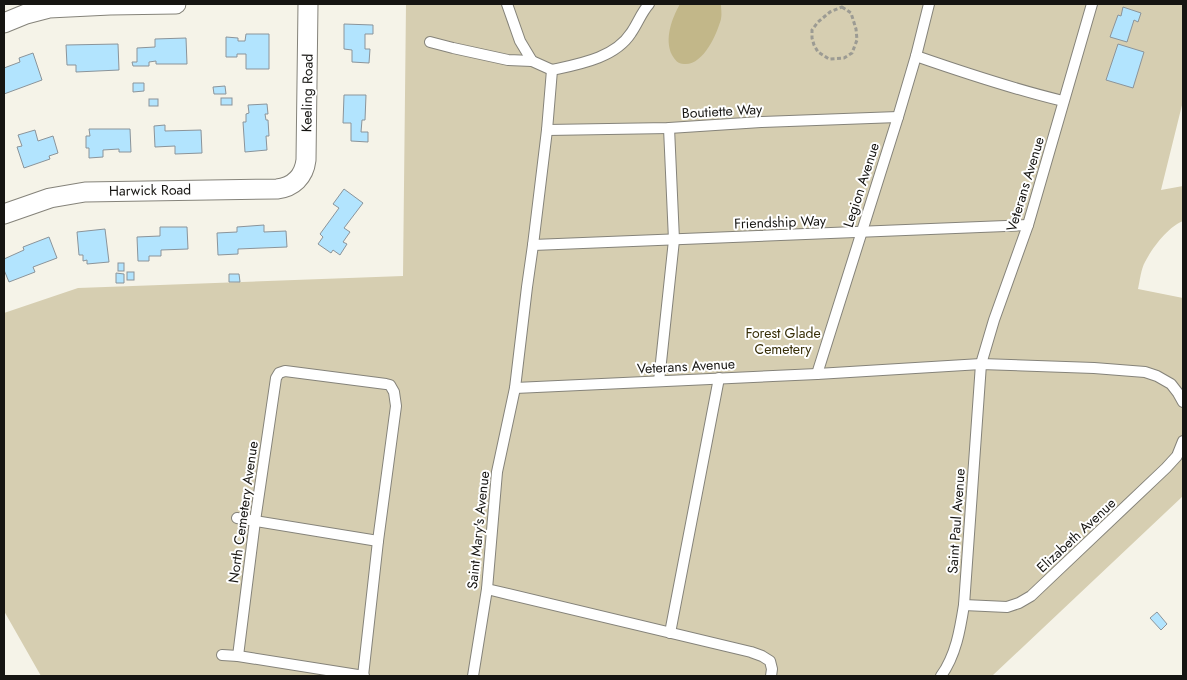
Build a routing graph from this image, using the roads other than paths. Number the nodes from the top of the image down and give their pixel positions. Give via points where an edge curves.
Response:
1 (176, 4) edge
2 (308, 4) edge
3 (507, 4) edge
4 (649, 4) edge
5 (929, 4) edge
6 (1092, 4) edge
7 (49, 6) edge
8 (4, 23) edge
9 (430, 42) dead end
10 (916, 56) junction
11 (532, 62) junction
12 (552, 70) junction
13 (1063, 101) junction
14 (898, 117) junction
15 (669, 128) junction
16 (547, 130) junction
17 (297, 180) joint
18 (4, 214) edge
19 (1028, 224) junction
20 (861, 232) junction
21 (674, 240) junction
22 (533, 246) junction
23 (981, 364) junction
24 (817, 374) junction
25 (719, 378) junction
26 (659, 381) junction
27 (514, 388) junction
28 (1183, 402) edge
29 (1183, 441) edge
30 (237, 518) dead end
31 (255, 521) junction
32 (378, 540) junction
33 (486, 589) junction
34 (964, 605) junction
35 (670, 633) junction
36 (222, 655) dead end
37 (238, 656) junction
38 (364, 676) edge
39 (473, 676) edge
40 (771, 676) edge
41 (941, 676) edge

1 - 7 street
2 - 17 street, Keeling Road via 306,160
3 - 11 lane via 520,41
4 - 12 lane via 631,34 616,48 586,62
5 - 10 lane, Legion Avenue
6 - 13 lane, Veterans Avenue
7 - 8 street
9 - 11 lane via 508,60
10 - 13 lane via 994,83
10 - 14 lane, Legion Avenue
11 - 12 lane
12 - 16 lane
13 - 19 lane, Veterans Avenue
14 - 15 lane, Boutiette Way
14 - 20 lane, Legion Avenue
15 - 16 lane, Boutiette Way
15 - 21 lane
16 - 22 lane
17 - 18 street, Harwick Road via 277,189 85,192 50,198
19 - 20 lane, Friendship Way
19 - 23 lane, Veterans Avenue
20 - 21 lane, Friendship Way
20 - 24 lane, Legion Avenue
21 - 22 lane, Friendship Way
21 - 26 lane
22 - 27 lane
23 - 24 lane, Veterans Avenue
23 - 28 lane via 1144,372 1171,384
23 - 34 lane, Saint Paul Avenue
24 - 25 lane, Veterans Avenue
25 - 26 lane, Veterans Avenue
25 - 35 lane
26 - 27 lane, Veterans Avenue
27 - 33 lane, Saint Mary's Avenue via 497,472
29 - 34 lane, Elizabeth Avenue via 1177,456 1166,468 1031,596 1007,606
30 - 31 lane
31 - 32 lane
31 - 32 lane, North Cemetery Avenue via 279,372 386,384 394,392 396,406
31 - 37 lane, North Cemetery Avenue
32 - 38 lane
33 - 35 lane
33 - 39 lane, Saint Mary's Avenue
34 - 41 lane, Saint Paul Avenue via 954,652
35 - 40 lane via 762,656 770,661
36 - 37 lane
37 - 38 lane

